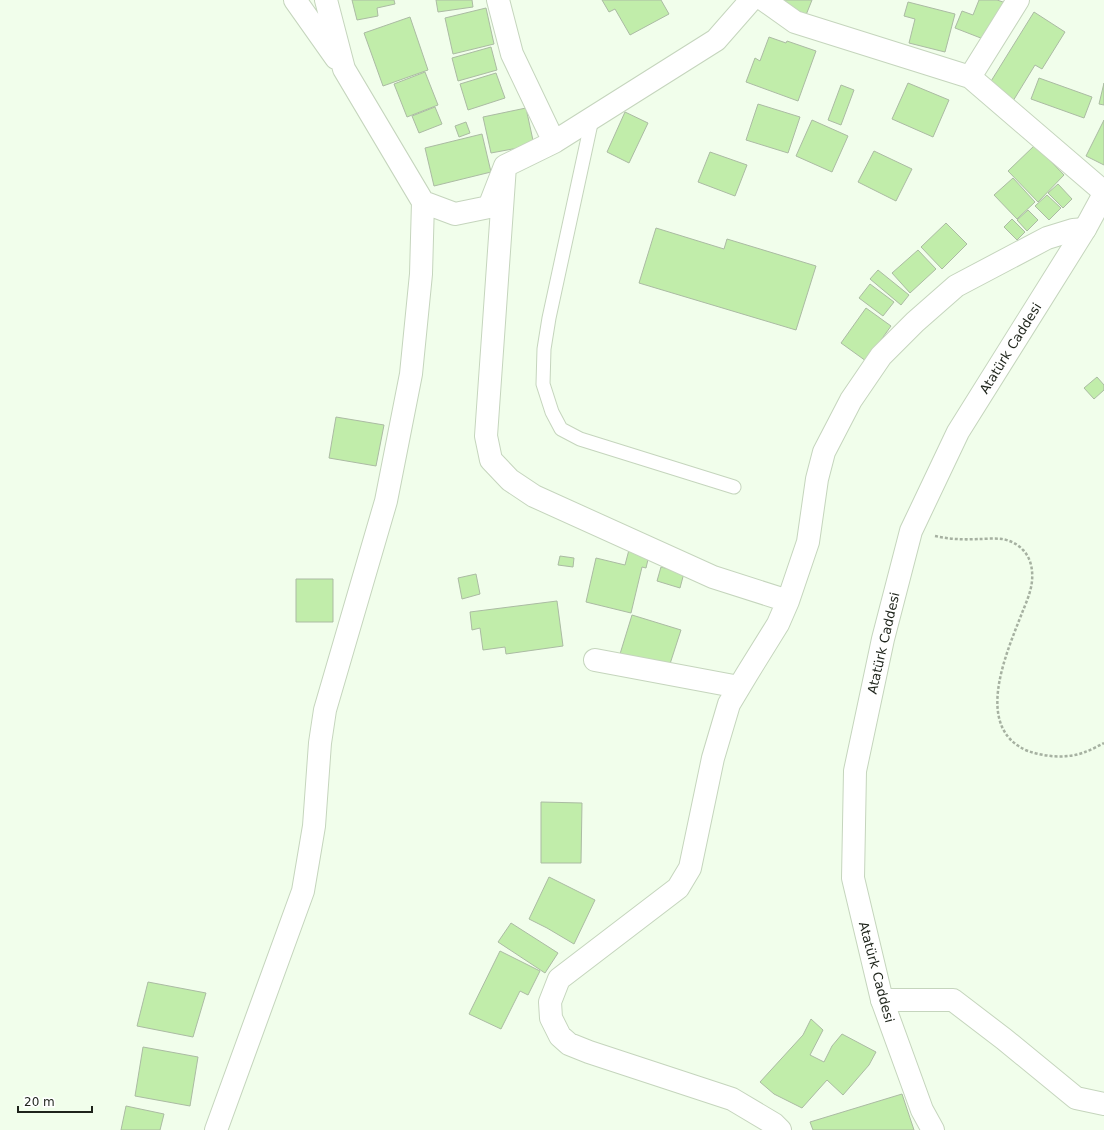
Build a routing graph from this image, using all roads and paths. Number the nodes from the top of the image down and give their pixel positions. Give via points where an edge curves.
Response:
1 (296, 0) edge
2 (326, 0) edge
3 (498, 0) edge
4 (751, 0) edge
5 (764, 0) edge
6 (1018, 0) edge
7 (344, 69) junction
8 (970, 77) junction
9 (592, 119) junction
10 (554, 142) junction
11 (505, 166) junction
12 (1104, 193) edge
13 (423, 202) junction
14 (1085, 229) junction
15 (734, 487) dead end
16 (911, 531) junction
17 (788, 601) junction
18 (596, 660) dead end
19 (739, 687) junction
20 (1104, 743) edge
21 (882, 1000) junction
22 (1104, 1104) edge
23 (216, 1130) edge
24 (780, 1130) edge
25 (933, 1130) edge

1 - 7 street
2 - 7 street
3 - 10 street via 512,54
4 - 9 street via 716,40
5 - 8 street via 795,22
6 - 8 street
7 - 13 street
8 - 12 street
9 - 10 street
9 - 15 lane via 544,349 543,384 552,412 561,429 580,439
10 - 11 street
11 - 13 street via 489,207 455,214
11 - 17 street via 486,436 491,460 510,480 534,496 713,577
12 - 14 street, Atatürk Caddesi
13 - 23 street via 421,274 411,374 386,501 325,710 314,826 303,891
14 - 16 street, Atatürk Caddesi via 958,432
14 - 17 street via 1048,238 956,286 881,356 851,400 824,452 817,479 808,542
16 - 20 path via 950,539 1002,539 1016,544 1023,550 1031,564 1032,580 998,684 997,711 1000,723 1007,735 1017,744 1036,754 1072,755 1084,753
16 - 21 street, Atatürk Caddesi via 883,639 855,771 853,878
17 - 19 street via 778,624
18 - 19 street
19 - 24 street via 729,704 713,758 690,868 678,888 559,979 550,1002 551,1018 560,1036 569,1044 732,1099
21 - 22 street via 953,1000 1076,1098
21 - 25 street, Atatürk Caddesi via 922,1110

